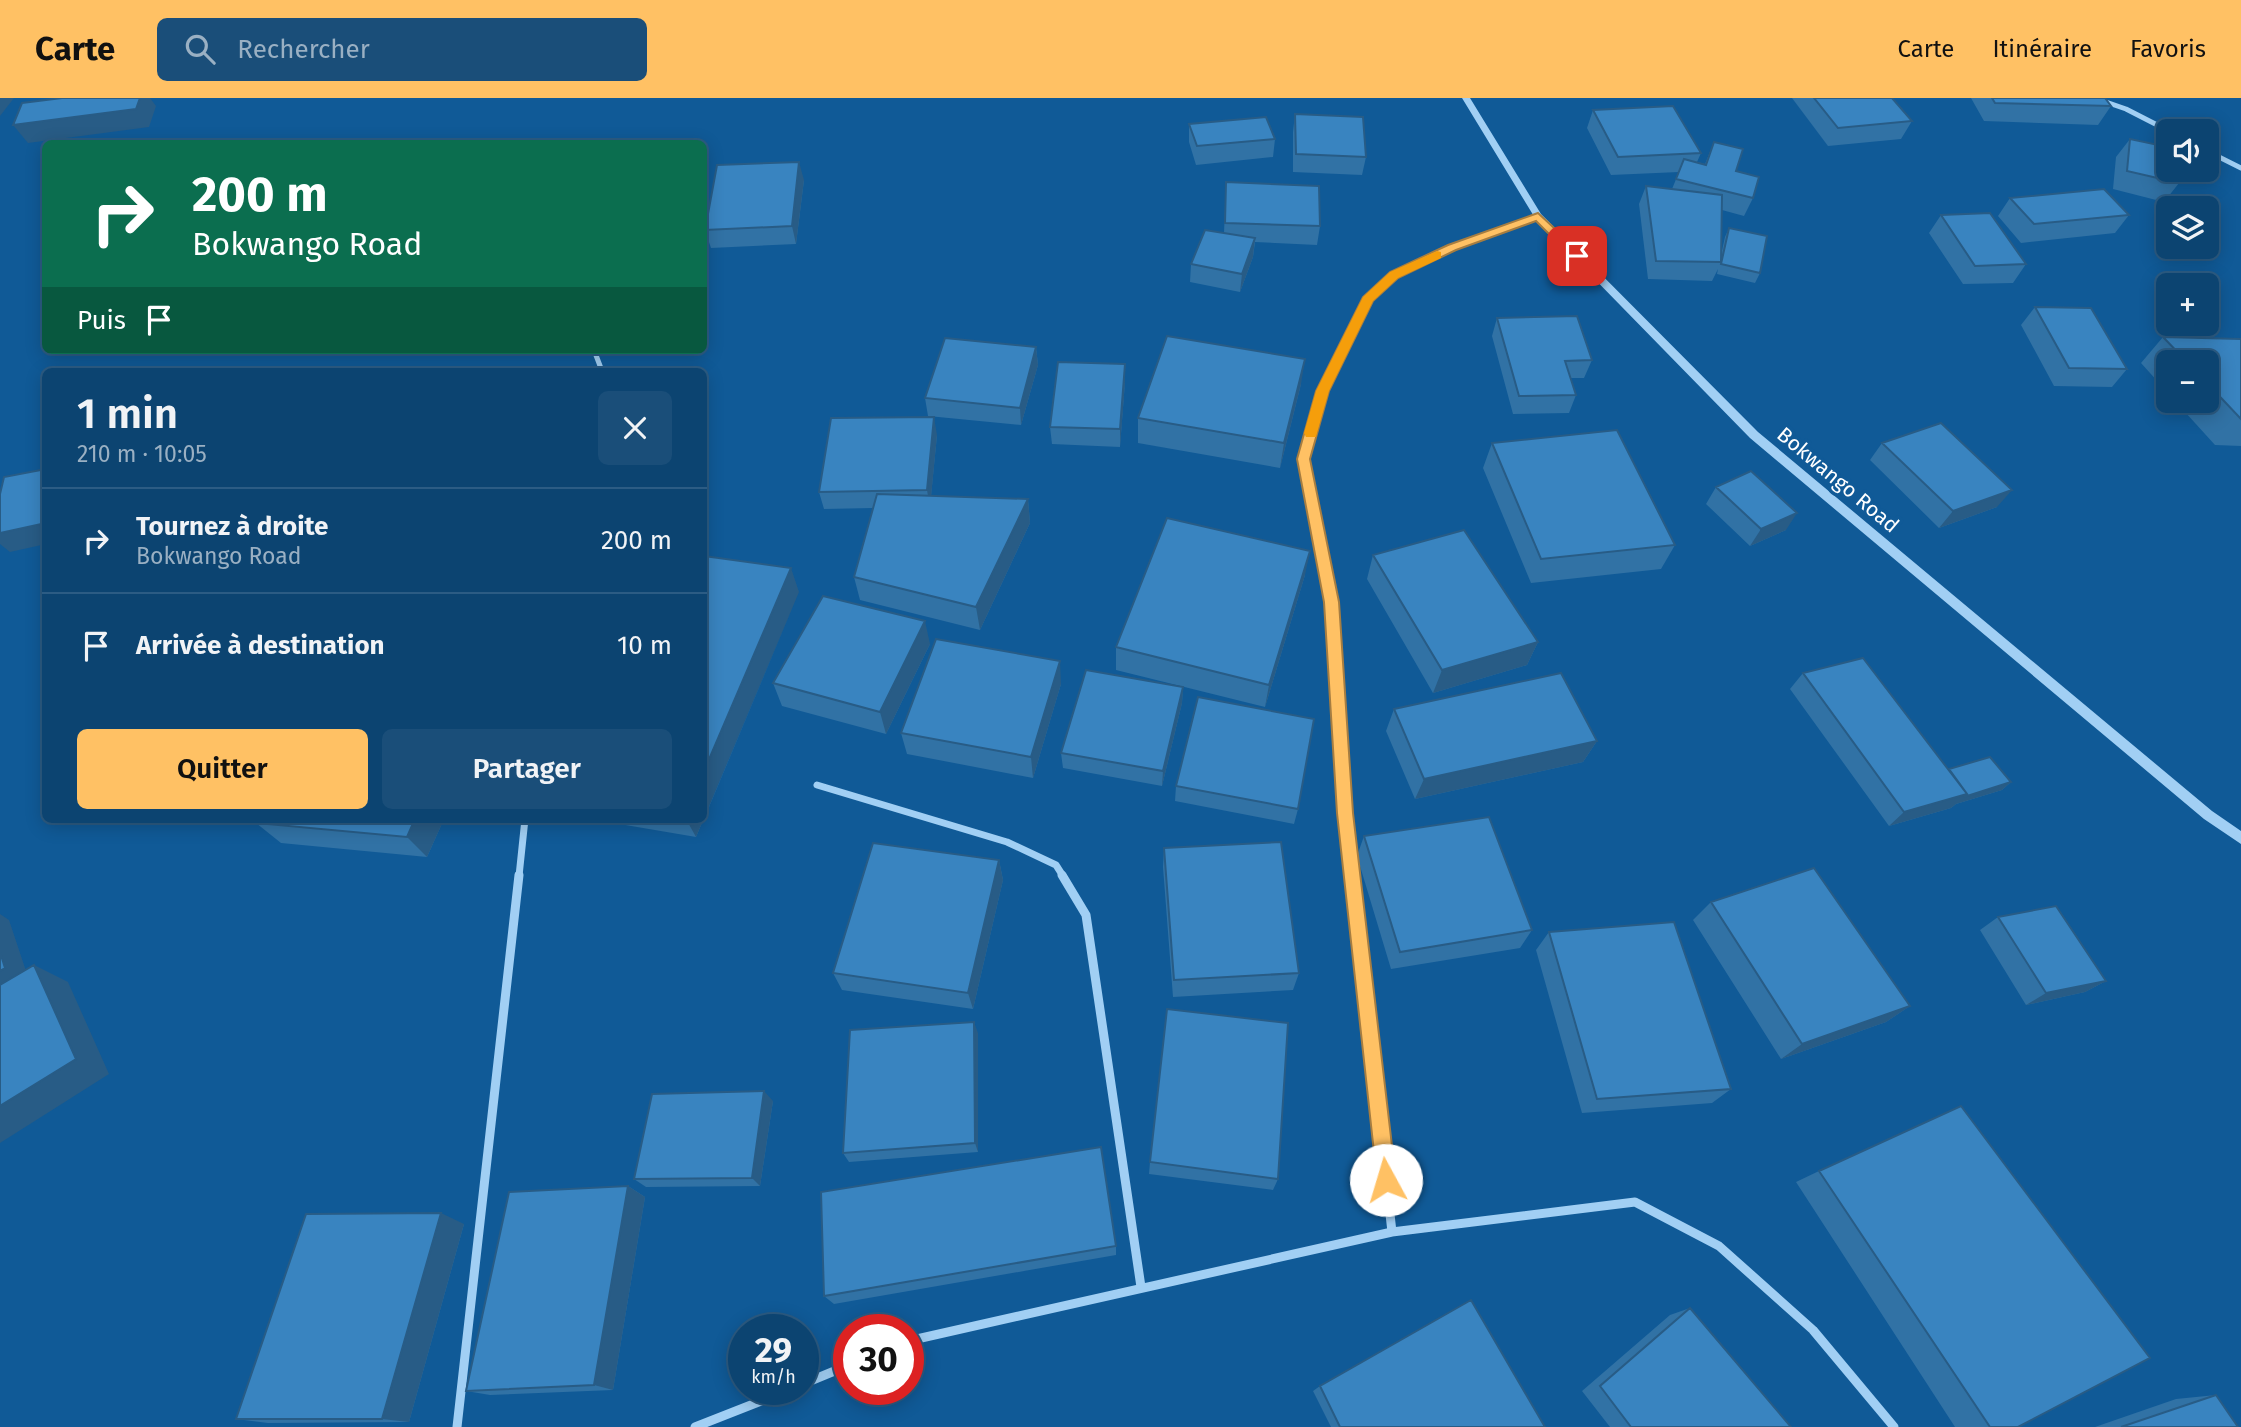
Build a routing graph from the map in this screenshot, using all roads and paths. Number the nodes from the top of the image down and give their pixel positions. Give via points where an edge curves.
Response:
1 (1466, 98) edge
2 (2094, 98) edge
3 (2156, 124) edge
4 (2219, 157) edge
5 (2241, 169) edge
6 (1538, 216) junction
7 (817, 785) dead end
8 (524, 823) edge
9 (2241, 838) edge
10 (1392, 1232) junction
11 (1141, 1287) junction
12 (924, 1337) edge
13 (751, 1405) edge
14 (457, 1427) edge
15 (695, 1427) edge
16 (1894, 1427) edge

1 - 6 street, Bokwango Road
2 - 3 street
4 - 5 street
6 - 9 street, Bokwango Road via 1754,435
6 - 10 street via 1394,275 1367,299 1323,391 1304,459 1331,602 1345,813
7 - 11 street via 1007,842 1056,865 1086,915
8 - 14 street
10 - 11 street
10 - 16 street via 1635,1202 1719,1246 1813,1330
11 - 12 street
13 - 15 street

